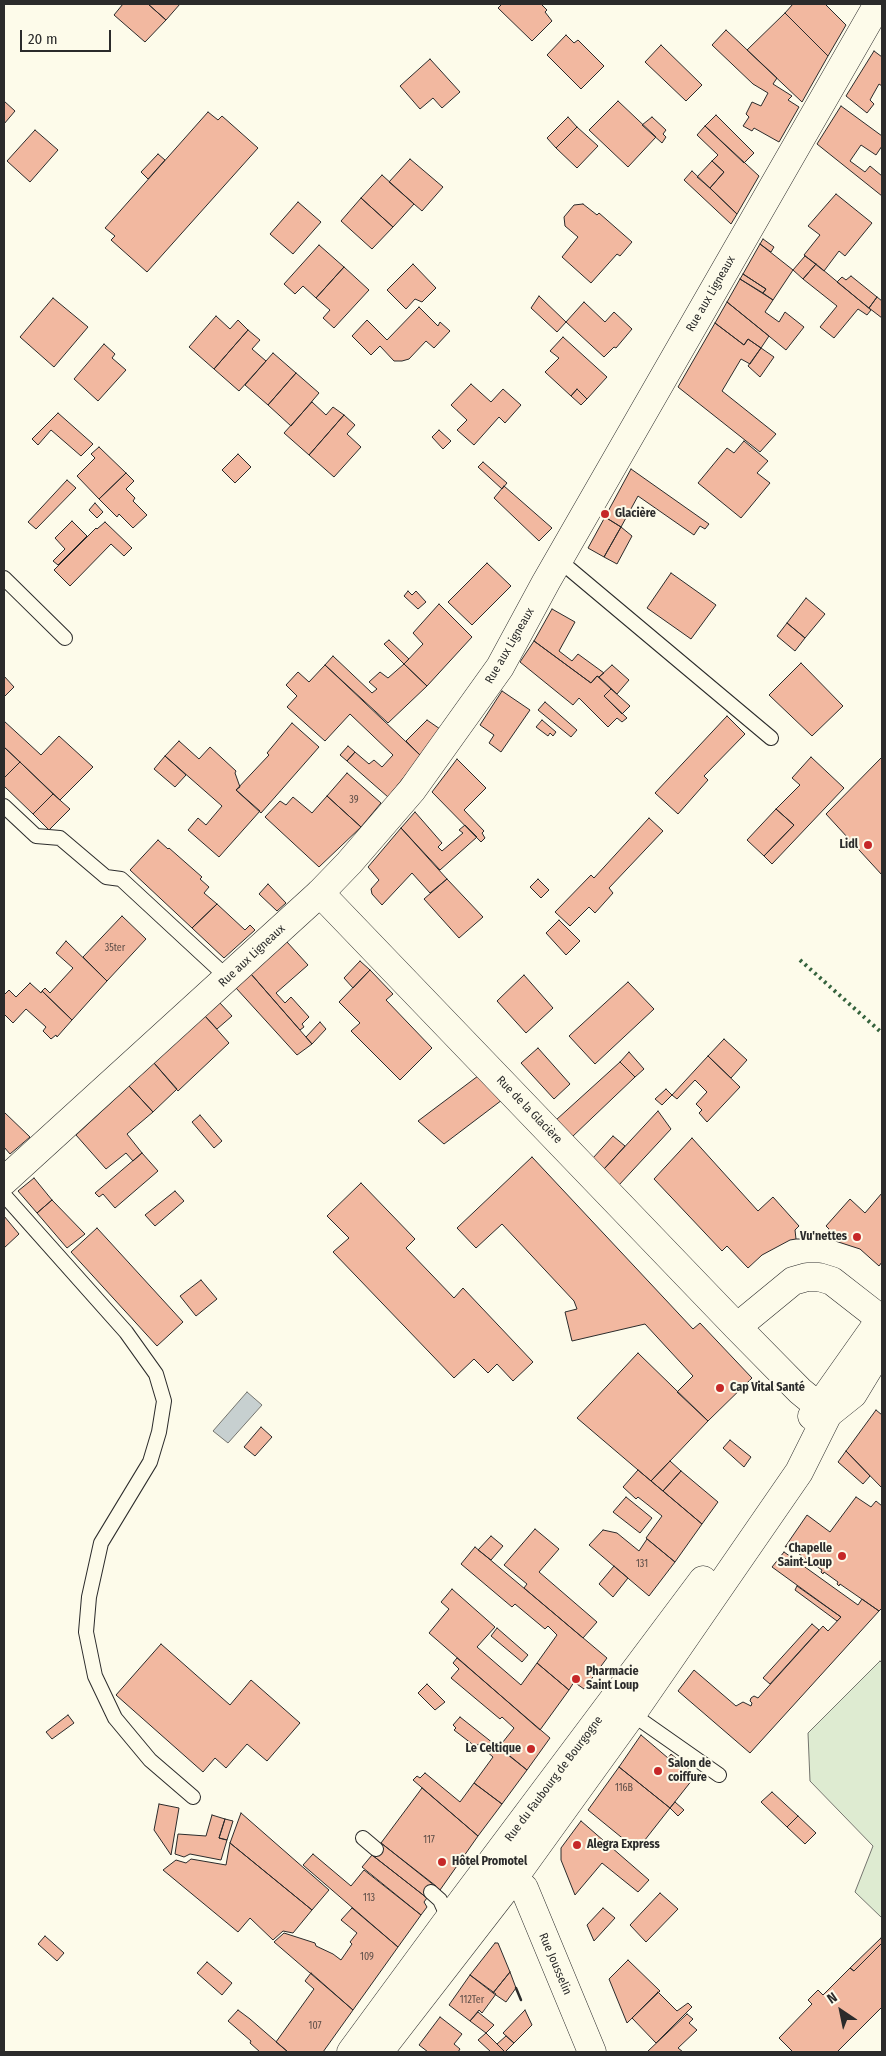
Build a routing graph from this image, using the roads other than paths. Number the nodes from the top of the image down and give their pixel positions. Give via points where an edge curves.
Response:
1 (878, 4) edge
2 (560, 560) junction
3 (4, 578) edge
4 (65, 638) dead end
5 (770, 738) dead end
6 (4, 806) edge
7 (320, 893) junction
8 (228, 978) junction
9 (7, 1171) edge
10 (4, 1195) edge
11 (882, 1319) edge
12 (737, 1327) junction
13 (882, 1346) edge
14 (823, 1410) junction
15 (758, 1506) junction
16 (632, 1714) junction
17 (719, 1775) dead end
18 (193, 1797) dead end
19 (363, 1838) dead end
20 (376, 1849) dead end
21 (513, 1879) junction
22 (431, 1892) dead end
23 (451, 1916) junction
24 (438, 1976) junction
25 (351, 2052) edge
26 (379, 2052) edge
27 (592, 2052) edge

1 - 2 street, Rue aux Ligneaux
2 - 5 lane
2 - 7 street, Rue aux Ligneaux via 500,667 412,790
3 - 4 lane
6 - 8 lane via 36,836 60,838 106,877 120,879
7 - 8 street, Rue aux Ligneaux
7 - 12 street, Rue de la Glacière
8 - 9 street, Rue aux Ligneaux
10 - 18 lane via 126,1332 156,1374 164,1401 159,1432 150,1462 101,1543 89,1597 86,1632 95,1676 115,1718 150,1760
11 - 12 street via 832,1280 807,1277 793,1281
11 - 14 street, Rue du Faubourg de Bourgogne
12 - 14 street, Rue de la Glacière
13 - 14 street, Rue du Faubourg de Bourgogne via 853,1394
14 - 15 street, Rue du Faubourg de Bourgogne
14 - 16 street, Rue du Faubourg de Bourgogne via 799,1472
15 - 21 street, Rue du Faubourg de Bourgogne via 713,1578 523,1840 517,1852
15 - 23 street, Rue du Faubourg de Bourgogne
16 - 17 lane
16 - 21 street, Rue du Faubourg de Bourgogne
19 - 20 lane
21 - 24 street, Rue du Faubourg de Bourgogne
21 - 27 street, Rue Jousselin via 524,1888
22 - 23 lane
23 - 24 lane via 455,1929 437,1952
23 - 25 street, Rue du Faubourg de Bourgogne
24 - 26 street, Rue du Faubourg de Bourgogne

